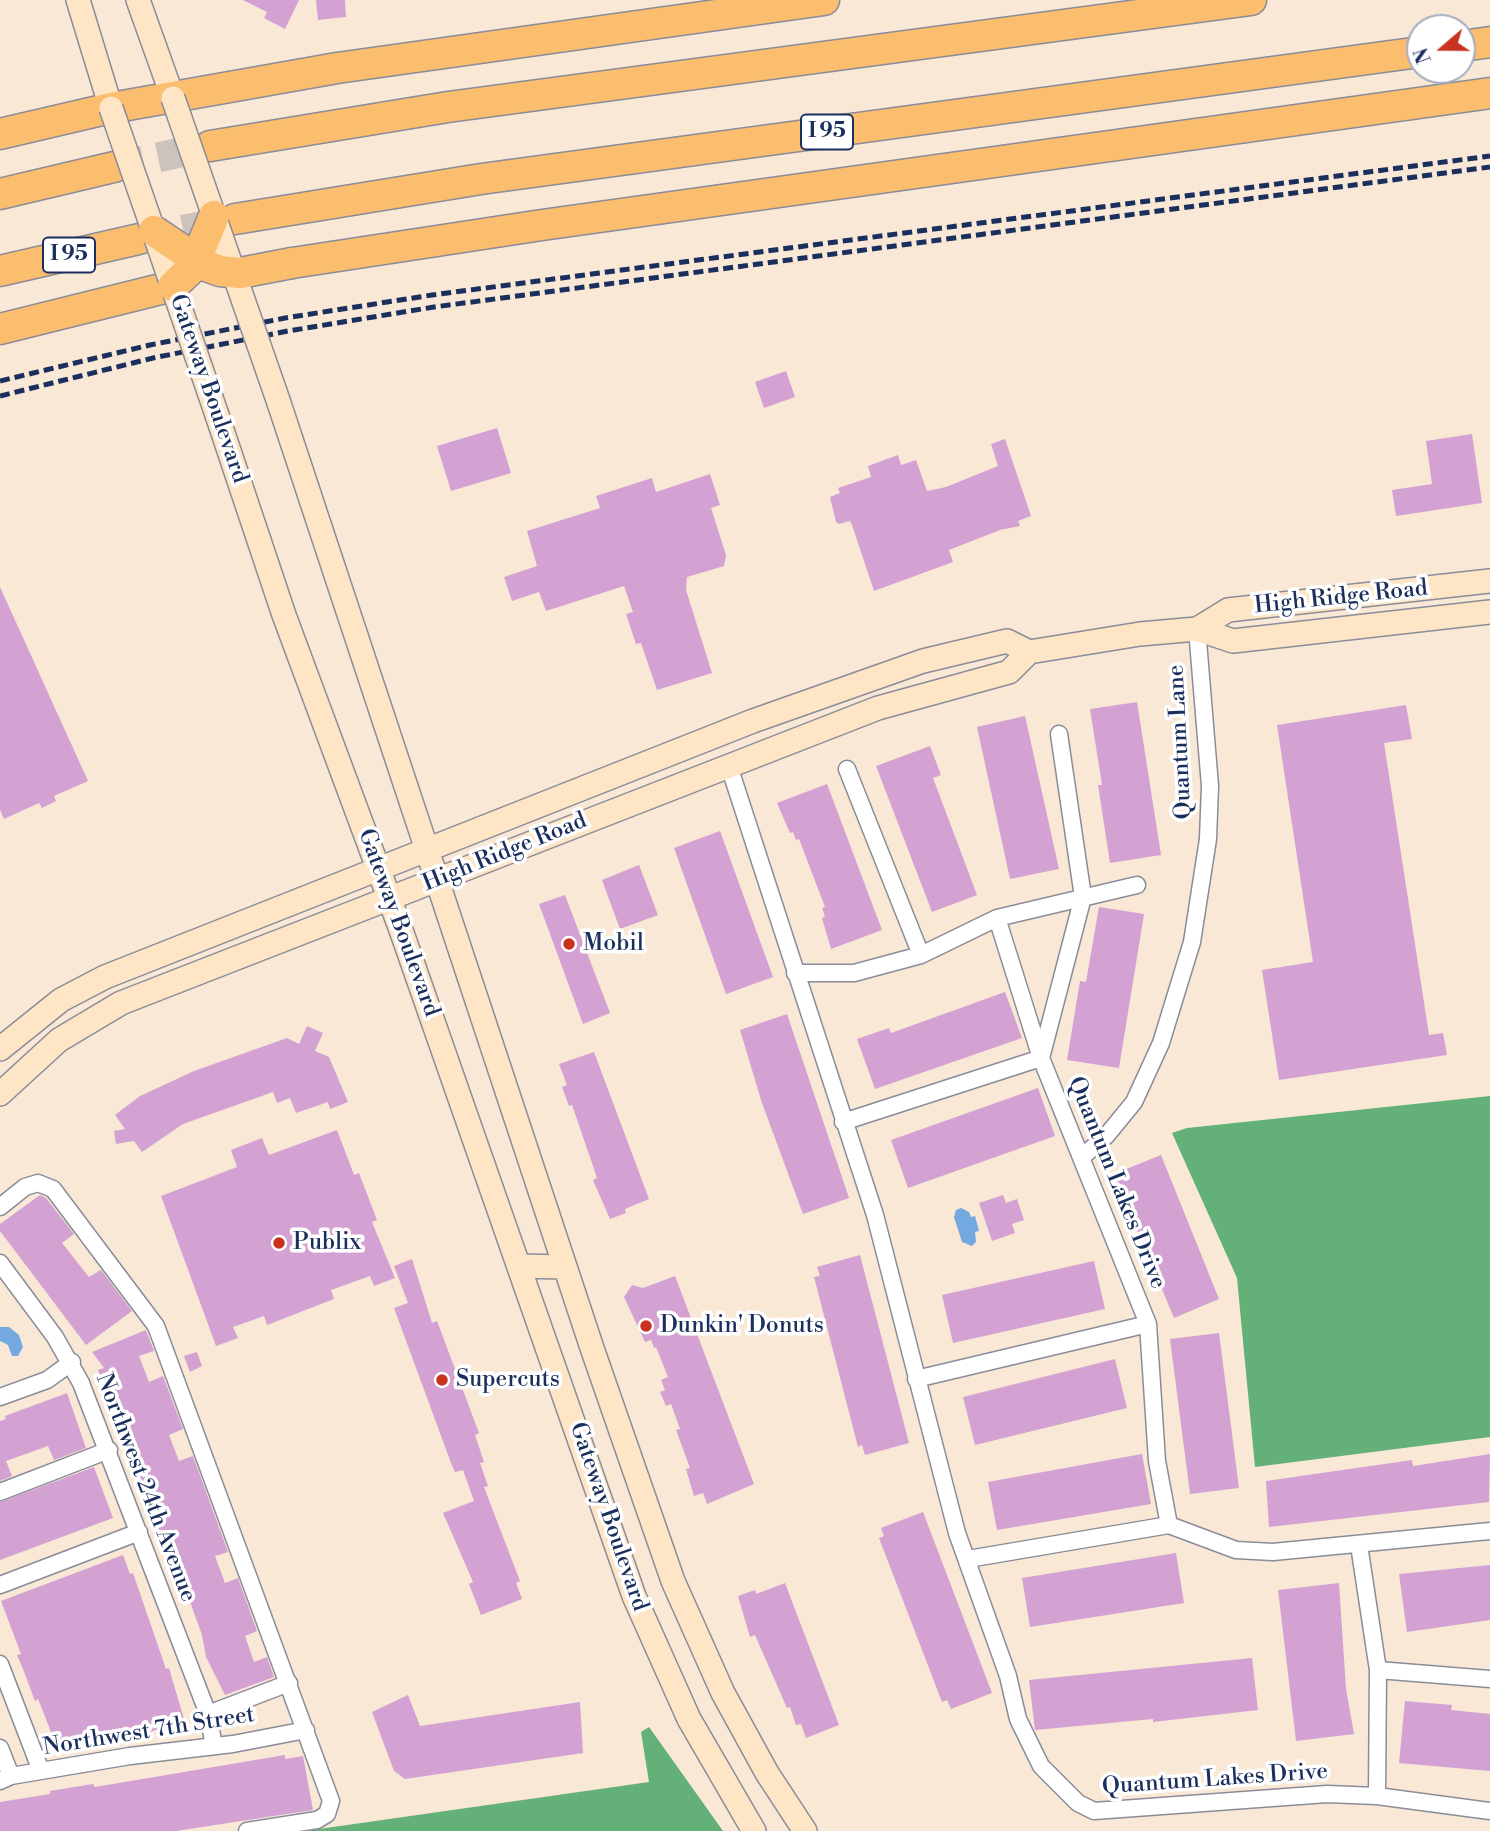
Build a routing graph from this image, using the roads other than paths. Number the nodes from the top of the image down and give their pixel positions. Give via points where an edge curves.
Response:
1 (78, 0) edge
2 (138, 0) edge
3 (824, 0) edge
4 (1251, 0) edge
5 (1406, 54) edge
6 (1490, 93) edge
7 (173, 98) junction
8 (111, 108) junction
9 (0, 134) edge
10 (210, 146) tunnel mouth
11 (114, 167) tunnel mouth
12 (0, 194) edge
13 (224, 217) junction
14 (146, 235) junction
15 (197, 260) junction
16 (0, 271) edge
17 (234, 273) junction
18 (164, 289) junction
19 (0, 330) edge
20 (1490, 581) edge
21 (1449, 587) junction
22 (1490, 612) edge
23 (1452, 617) junction
24 (1197, 629) junction
25 (1029, 652) junction
26 (822, 695) junction
27 (832, 726) junction
28 (1059, 734) dead end
29 (729, 766) junction
30 (848, 769) dead end
31 (427, 850) junction
32 (379, 869) junction
33 (437, 881) junction
34 (1137, 885) dead end
35 (1083, 897) junction
36 (390, 899) junction
37 (997, 918) junction
38 (920, 955) junction
39 (795, 973) junction
40 (2, 1039) edge
41 (1041, 1058) junction
42 (22, 1072) junction
43 (0, 1094) edge
44 (843, 1122) junction
45 (1083, 1157) junction
46 (0, 1207) edge
47 (0, 1263) edge
48 (520, 1266) junction
49 (565, 1267) junction
50 (1147, 1324) junction
51 (72, 1362) junction
52 (916, 1379) junction
53 (0, 1397) edge
54 (108, 1450) junction
55 (0, 1492) edge
56 (1169, 1525) junction
57 (1490, 1531) edge
58 (139, 1532) junction
59 (1359, 1545) junction
60 (968, 1559) junction
61 (0, 1585) edge
62 (0, 1664) edge
63 (1378, 1670) junction
64 (1490, 1679) edge
65 (289, 1682) junction
66 (208, 1714) junction
67 (306, 1730) junction
68 (215, 1746) junction
69 (0, 1748) edge
70 (41, 1771) junction
71 (6, 1779) edge
72 (1377, 1796) junction
73 (1490, 1811) edge
74 (247, 1831) edge
75 (754, 1831) edge
76 (805, 1831) edge

1 - 8 main road, Gateway Boulevard
2 - 7 main road, Gateway Boulevard
3 - 7 highway via 390,59
4 - 10 highway via 460,105
5 - 13 highway, I 95
6 - 17 highway, bridge via 542,225
7 - 8 highway
7 - 13 main road, Gateway Boulevard, bridge
8 - 9 highway
8 - 14 main road, Gateway Boulevard, bridge
11 - 12 highway
13 - 15 highway, bridge
13 - 17 main road, Gateway Boulevard, bridge
14 - 15 highway, bridge
14 - 16 highway, I 95
14 - 18 main road, Gateway Boulevard, bridge
15 - 17 highway, bridge
15 - 18 highway, bridge via 184,279
17 - 31 main road, Gateway Boulevard, bridge
18 - 19 highway
18 - 32 main road, Gateway Boulevard, bridge via 217,415 284,615
20 - 21 main road, High Ridge Road
21 - 23 street
21 - 24 main road, High Ridge Road via 1228,610
22 - 23 main road, High Ridge Road
23 - 24 main road, High Ridge Road via 1233,642
24 - 25 main road, High Ridge Road
24 - 45 street, Quantum Lane via 1210,786 1208,839 1192,942 1161,1043 1134,1102
25 - 26 main road, High Ridge Road via 1007,641 923,661
25 - 27 main road, High Ridge Road via 1009,672 928,692
26 - 27 street
26 - 31 main road, High Ridge Road
27 - 29 main road, High Ridge Road
28 - 35 street, Quantum Lakes Drive
29 - 33 main road, High Ridge Road
29 - 39 street, Quantum Lakes Drive
30 - 38 street
31 - 32 main road, High Ridge Road
31 - 33 main road, Gateway Boulevard
32 - 36 main road, Gateway Boulevard
32 - 40 main road, High Ridge Road via 105,976
33 - 36 main road, High Ridge Road
33 - 49 main road, Gateway Boulevard
34 - 35 street
35 - 37 street
35 - 41 street, Quantum Lakes Drive
36 - 42 main road, High Ridge Road via 121,1003 59,1040
36 - 48 main road, Gateway Boulevard
37 - 38 street
37 - 41 street, Quantum Lakes Drive
38 - 39 street via 855,973
39 - 44 street, Quantum Lakes Drive
40 - 42 main road
41 - 44 street, Quantum Lakes Drive
41 - 45 street, Quantum Lakes Drive
42 - 43 main road, High Ridge Road
44 - 52 street, Quantum Lakes Drive via 875,1215
45 - 50 street, Quantum Lakes Drive
46 - 65 street via 25,1187 38,1183 53,1189 156,1326
47 - 51 street, Northwest 24th Avenue
48 - 49 main road
48 - 75 main road, Gateway Boulevard via 638,1607 690,1719
49 - 76 main road, Gateway Boulevard via 678,1593 737,1720
50 - 52 street, Quantum Lakes Drive
50 - 56 street, Quantum Lakes Drive via 1157,1461
51 - 53 street via 47,1380
51 - 54 street, Northwest 24th Avenue
52 - 60 street, Quantum Lakes Drive
54 - 55 street
54 - 58 street, Northwest 24th Avenue
56 - 59 street via 1237,1550
56 - 60 street
57 - 59 street
58 - 61 street
58 - 66 street, Northwest 24th Avenue
59 - 63 street
60 - 72 street, Quantum Lakes Drive via 1028,1745 1041,1766 1085,1808 1105,1811 1327,1794
62 - 70 street
63 - 64 street
63 - 72 street
65 - 66 street
65 - 67 street
66 - 68 street, Northwest 24th Avenue
67 - 68 street, Northwest 7th Street
67 - 74 street via 331,1801 327,1814 317,1820
68 - 70 street, Northwest 7th Street
69 - 71 street
70 - 71 street, Northwest 7th Street
72 - 73 street, Quantum Lakes Drive

